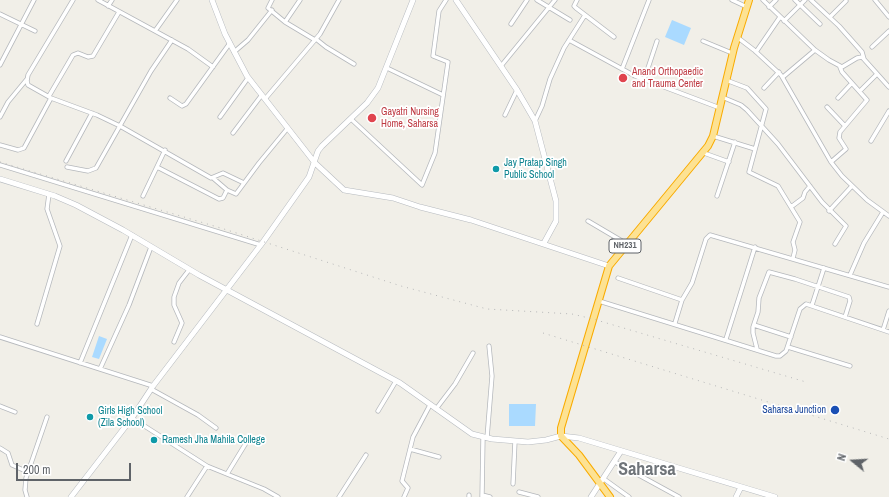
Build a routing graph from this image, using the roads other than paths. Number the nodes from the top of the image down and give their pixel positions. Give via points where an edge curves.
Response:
1 (34, 0) edge
2 (73, 0) edge
3 (98, 0) edge
4 (112, 0) edge
5 (177, 0) edge
6 (212, 0) edge
7 (272, 0) edge
8 (300, 0) edge
9 (339, 0) edge
10 (413, 0) edge
11 (446, 0) edge
12 (456, 0) edge
13 (527, 0) edge
14 (537, 0) edge
15 (555, 0) edge
16 (577, 0) edge
17 (649, 0) edge
18 (732, 0) edge
19 (749, 0) edge
20 (763, 0) edge
21 (776, 0) edge
22 (794, 0) edge
23 (805, 0) edge
24 (811, 0) edge
25 (874, 0) edge
26 (846, 1) dead end
27 (800, 5) junction
28 (108, 6) junction
29 (747, 7) junction
30 (769, 7) junction
31 (550, 8) junction
32 (272, 10) junction
33 (120, 12) junction
34 (0, 14) edge
35 (585, 15) junction
36 (780, 17) junction
37 (830, 17) junction
38 (889, 17) edge
39 (570, 20) dead end
40 (784, 21) junction
41 (285, 22) junction
42 (511, 24) dead end
43 (820, 24) dead end
44 (20, 25) junction
45 (35, 31) dead end
46 (155, 31) junction
47 (889, 31) edge
48 (614, 37) dead end
49 (737, 37) junction
50 (316, 39) junction
51 (172, 40) junction
52 (569, 40) junction
53 (657, 41) dead end
54 (703, 41) dead end
55 (230, 43) junction
56 (872, 47) dead end
57 (815, 50) junction
58 (234, 52) junction
59 (756, 52) junction
60 (732, 53) junction
61 (864, 59) junction
62 (354, 64) dead end
63 (0, 65) edge
64 (501, 66) junction
65 (213, 67) junction
66 (840, 67) junction
67 (387, 68) junction
68 (622, 69) junction
69 (779, 72) junction
70 (877, 74) junction
71 (248, 78) junction
72 (783, 78) junction
73 (27, 80) junction
74 (644, 80) junction
75 (726, 80) junction
76 (852, 83) junction
77 (889, 86) edge
78 (764, 88) dead end
79 (517, 90) junction
80 (860, 92) junction
81 (443, 95) junction
82 (50, 97) junction
83 (722, 97) junction
84 (170, 98) dead end
85 (263, 98) junction
86 (838, 98) dead end
87 (827, 107) dead end
88 (720, 108) junction
89 (889, 111) edge
90 (92, 113) junction
91 (506, 115) dead end
92 (0, 117) edge
93 (220, 117) dead end
94 (351, 119) junction
95 (535, 121) junction
96 (120, 126) junction
97 (845, 126) junction
98 (762, 127) junction
99 (287, 129) junction
100 (233, 132) dead end
101 (713, 136) junction
102 (871, 141) dead end
103 (735, 142) junction
104 (0, 145) edge
105 (755, 149) junction
106 (165, 150) junction
107 (704, 153) junction
108 (66, 161) dead end
109 (729, 162) junction
110 (831, 162) junction
111 (315, 163) junction
112 (0, 165) edge
113 (67, 167) dead end
114 (157, 167) junction
115 (213, 178) junction
116 (0, 179) edge
117 (244, 183) junction
118 (810, 186) junction
119 (852, 186) junction
120 (227, 190) junction
121 (49, 194) junction
122 (143, 196) dead end
123 (717, 196) dead end
124 (791, 207) junction
125 (830, 211) junction
126 (883, 212) junction
127 (889, 216) edge
128 (588, 221) dead end
129 (132, 235) junction
130 (544, 243) junction
131 (261, 244) junction
132 (627, 244) junction
133 (835, 244) dead end
134 (151, 247) junction
135 (755, 247) junction
136 (793, 258) junction
137 (609, 266) junction
138 (824, 268) junction
139 (189, 270) junction
140 (850, 275) junction
141 (618, 278) dead end
142 (818, 286) junction
143 (889, 287) edge
144 (226, 290) junction
145 (682, 300) junction
146 (599, 301) junction
147 (812, 305) junction
148 (889, 311) edge
149 (845, 317) junction
150 (674, 323) junction
151 (37, 324) dead end
152 (754, 325) junction
153 (883, 330) junction
154 (889, 332) edge
155 (791, 336) junction
156 (0, 337) edge
157 (726, 339) junction
158 (174, 342) dead end
159 (489, 346) dead end
160 (788, 347) junction
161 (757, 349) junction
162 (473, 353) dead end
163 (80, 363) junction
164 (850, 366) dead end
165 (100, 370) junction
166 (396, 381) junction
167 (152, 387) junction
168 (430, 405) junction
169 (0, 406) edge
170 (436, 409) junction
171 (378, 411) dead end
172 (15, 412) dead end
173 (47, 417) dead end
174 (132, 418) junction
175 (216, 428) dead end
176 (561, 436) junction
177 (485, 438) junction
178 (515, 441) junction
179 (246, 443) dead end
180 (0, 448) edge
181 (410, 449) junction
182 (621, 451) junction
183 (366, 454) dead end
184 (439, 457) dead end
185 (615, 462) junction
186 (207, 466) junction
187 (28, 472) junction
188 (227, 474) junction
189 (604, 479) junction
190 (513, 484) dead end
191 (600, 485) junction
192 (742, 487) junction
193 (519, 492) dead end
194 (482, 496) edge
195 (27, 497) edge
196 (71, 497) edge
197 (187, 497) edge
198 (278, 497) edge
199 (339, 497) edge
200 (404, 497) edge
201 (490, 497) edge
202 (538, 497) edge
203 (591, 497) edge
204 (610, 497) edge
205 (629, 497) edge
206 (679, 497) edge
207 (736, 497) edge
208 (775, 497) edge

1 - 44 street
2 - 73 street via 39,55
3 - 28 street
4 - 28 street
5 - 46 street
6 - 55 main road
7 - 32 street via 268,6
8 - 41 street
9 - 50 street
10 - 67 main road
11 - 81 street via 439,11 433,56 448,62
12 - 64 main road
13 - 42 street
14 - 31 street
15 - 31 street
16 - 35 street via 576,8
17 - 68 street
18 - 29 street
19 - 29 highway, NH231
20 - 30 street
21 - 30 street
22 - 27 street
23 - 27 street
24 - 37 street
25 - 38 street
26 - 37 street
27 - 40 street
27 - 43 street
28 - 33 street
29 - 49 highway, NH231
30 - 36 street
31 - 39 street
31 - 64 street
32 - 41 street
32 - 58 street via 248,40
33 - 46 street
33 - 82 street via 93,56 78,53 73,55
34 - 44 street
35 - 48 street
35 - 52 street
36 - 40 street
36 - 59 street
37 - 61 street via 862,52
40 - 57 street
41 - 50 street
44 - 45 street
44 - 63 street
46 - 51 street
47 - 56 street
49 - 59 street
49 - 60 highway, NH231
50 - 62 street
50 - 85 street
51 - 65 street
51 - 96 street
52 - 68 street
52 - 95 street via 554,68
53 - 74 street
54 - 60 street
55 - 58 main road
55 - 65 street
57 - 66 street
57 - 72 street
58 - 71 main road
59 - 69 street
60 - 75 highway, NH231
61 - 66 street via 857,58
61 - 70 street
64 - 79 main road
65 - 84 street via 186,104 182,106
66 - 76 street
67 - 81 street
67 - 94 main road via 378,88
68 - 74 street
69 - 72 street
69 - 78 street
70 - 77 street
70 - 80 street
71 - 85 main road
71 - 93 street
72 - 110 street
73 - 82 street via 28,85
73 - 92 street via 8,102
74 - 88 street
75 - 83 highway, NH231
75 - 98 street via 747,88 764,106 766,112
76 - 80 street
76 - 86 street
79 - 91 street
79 - 95 main road
80 - 97 street via 866,98 866,102
81 - 94 street via 435,153 422,185
82 - 90 street
82 - 104 street via 24,148 18,150
83 - 88 highway, NH231
83 - 98 street via 741,105
85 - 99 main road
85 - 100 street
87 - 97 street
88 - 101 highway, NH231
89 - 102 street
90 - 96 street
90 - 108 street
94 - 111 main road via 322,146
95 - 130 main road via 556,201 556,221
96 - 106 street
96 - 113 street via 96,168 88,171
97 - 110 street via 839,136 846,149
98 - 105 street
98 - 118 street
99 - 111 main road
99 - 117 street
101 - 103 street
101 - 107 highway, NH231
103 - 105 street
103 - 109 street
105 - 124 street via 750,173 772,181
106 - 114 street
106 - 115 street
107 - 109 street
107 - 132 highway, NH231
109 - 123 street
110 - 119 street
111 - 130 main road via 344,190 393,198
111 - 131 main road via 309,177
112 - 131 street
114 - 120 street via 219,199 223,198
114 - 122 street
115 - 117 street via 223,173
115 - 120 street
116 - 121 main road
117 - 120 street via 236,194
118 - 124 street via 803,198
118 - 125 street
119 - 125 street
119 - 126 street
121 - 129 main road via 76,205
121 - 151 street via 47,209 60,246
124 - 136 street via 800,224 794,242 796,250
125 - 133 street via 846,226
126 - 127 street
126 - 140 street via 864,243
128 - 132 street
129 - 134 main road
129 - 163 street
130 - 137 main road
131 - 144 main road
132 - 137 highway, NH231
134 - 139 main road
134 - 165 street
135 - 136 street
135 - 145 street via 708,236 692,283
135 - 157 street
136 - 138 street
137 - 146 highway, NH231
138 - 140 street
138 - 142 street
139 - 144 main road
139 - 158 street via 179,283 174,297 174,305 182,323
140 - 143 street
141 - 145 street
142 - 147 street
142 - 149 street via 850,298
142 - 152 street via 769,272 759,298
144 - 166 main road
144 - 167 main road
145 - 150 street
146 - 150 street
146 - 176 highway, NH231 via 561,428
147 - 149 street
147 - 155 street via 806,304 802,307
148 - 153 street
149 - 153 street
150 - 157 street
152 - 155 street
152 - 161 street
153 - 154 street
155 - 160 street
156 - 163 street
157 - 161 street
159 - 177 street via 492,376
160 - 161 street via 780,356
160 - 164 street
162 - 170 street via 455,384
163 - 165 street
165 - 167 street
166 - 168 main road
166 - 171 street
167 - 174 main road
167 - 175 street
168 - 170 main road
168 - 181 street
169 - 172 street
170 - 177 main road via 472,434
173 - 187 street
174 - 186 street
174 - 196 main road
176 - 178 main road via 528,442
176 - 182 main road via 579,438
176 - 191 highway via 579,455
177 - 178 main road
177 - 194 street
178 - 190 street
179 - 188 street
180 - 187 street via 8,453 12,465
181 - 184 street
181 - 200 street via 402,481 408,488
182 - 185 main road
182 - 192 main road
183 - 199 street
185 - 189 main road
185 - 206 street
186 - 188 street
186 - 197 street
187 - 195 street via 25,484
188 - 198 street
189 - 191 main road
189 - 205 street
191 - 203 main road
191 - 204 highway
192 - 207 main road
192 - 208 main road
193 - 202 street
194 - 201 street

